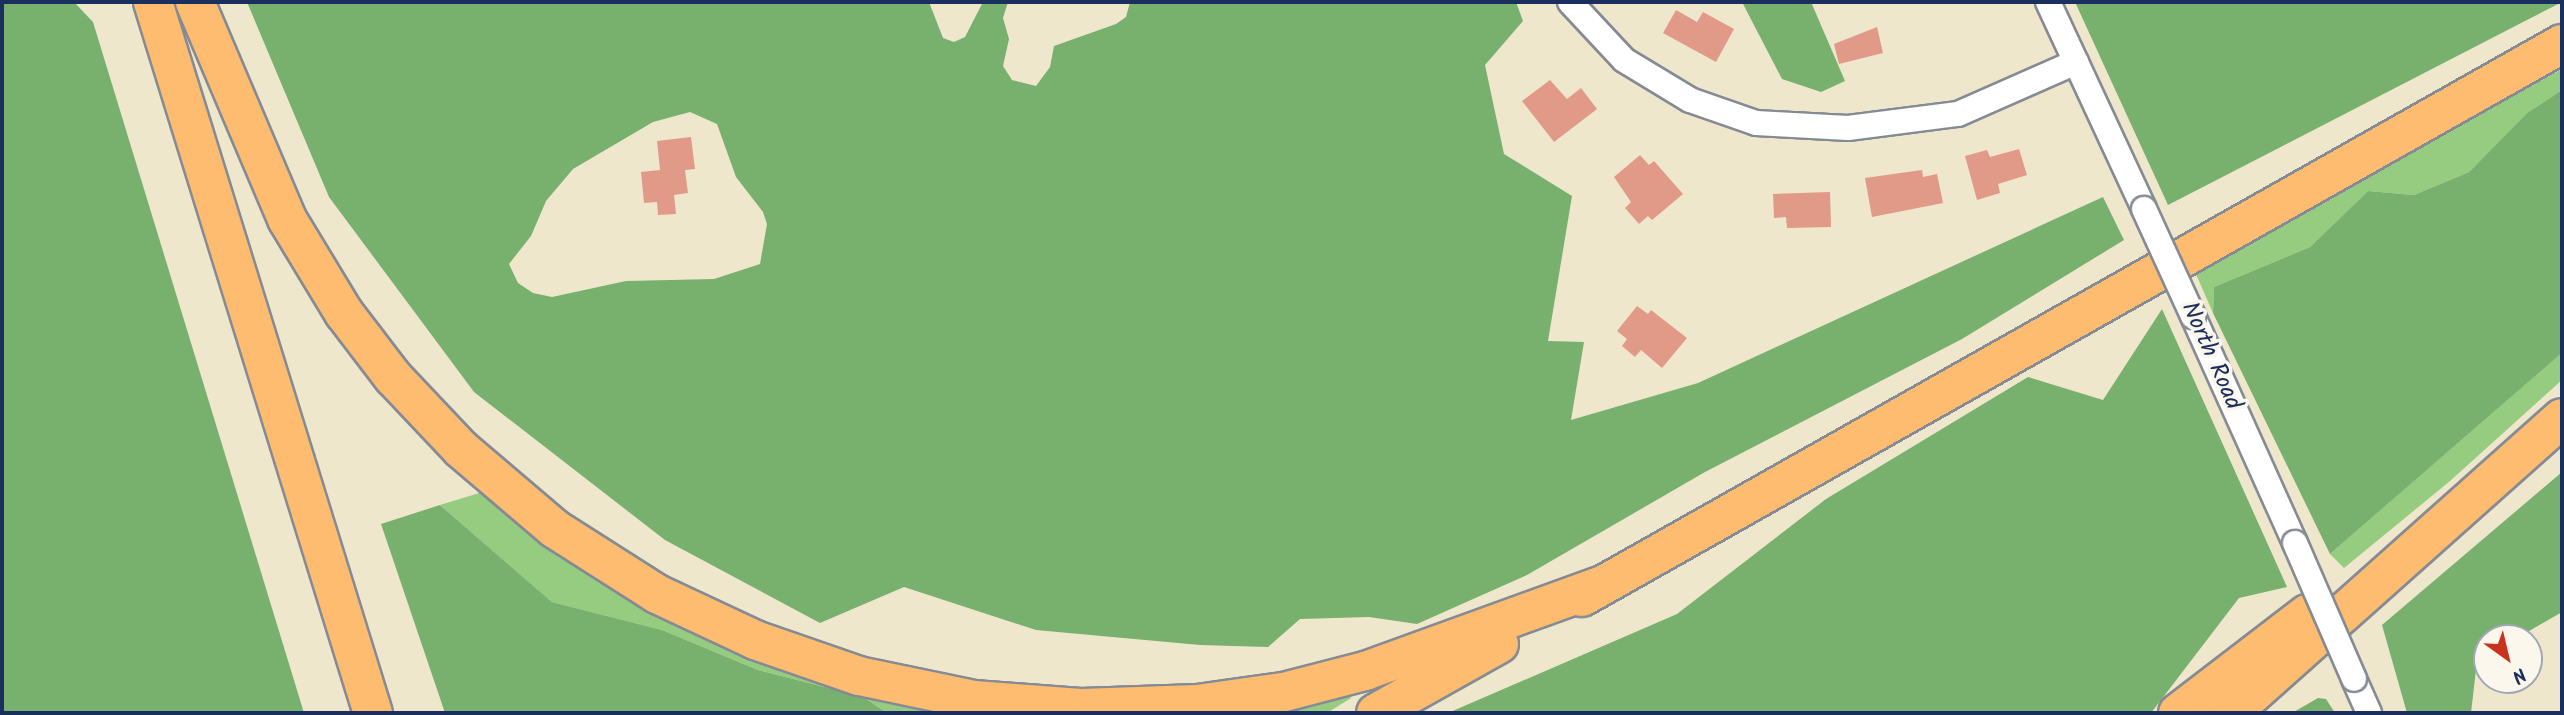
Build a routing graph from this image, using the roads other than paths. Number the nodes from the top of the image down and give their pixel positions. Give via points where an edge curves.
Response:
1 (153, 2) edge
2 (195, 2) edge
3 (1570, 2) edge
4 (2048, 2) edge
5 (2562, 44) edge
6 (2076, 62) junction
7 (2562, 418) edge
8 (2510, 465) junction
9 (1603, 585) junction
10 (373, 713) edge
11 (1376, 713) edge
12 (2178, 713) edge
13 (2231, 713) edge
14 (2370, 713) edge

1 - 10 highway
2 - 9 highway via 287,219 344,313 394,377 461,449 555,529 657,594 755,640 859,676 936,694 1036,706 1173,706 1252,698 1343,678
3 - 6 street via 1624,60 1690,100 1756,123 1848,128 1958,114
4 - 6 street, North Road
5 - 9 highway
6 - 14 street, North Road, bridge
7 - 8 highway
8 - 12 highway via 2423,519
8 - 13 highway
9 - 11 highway

